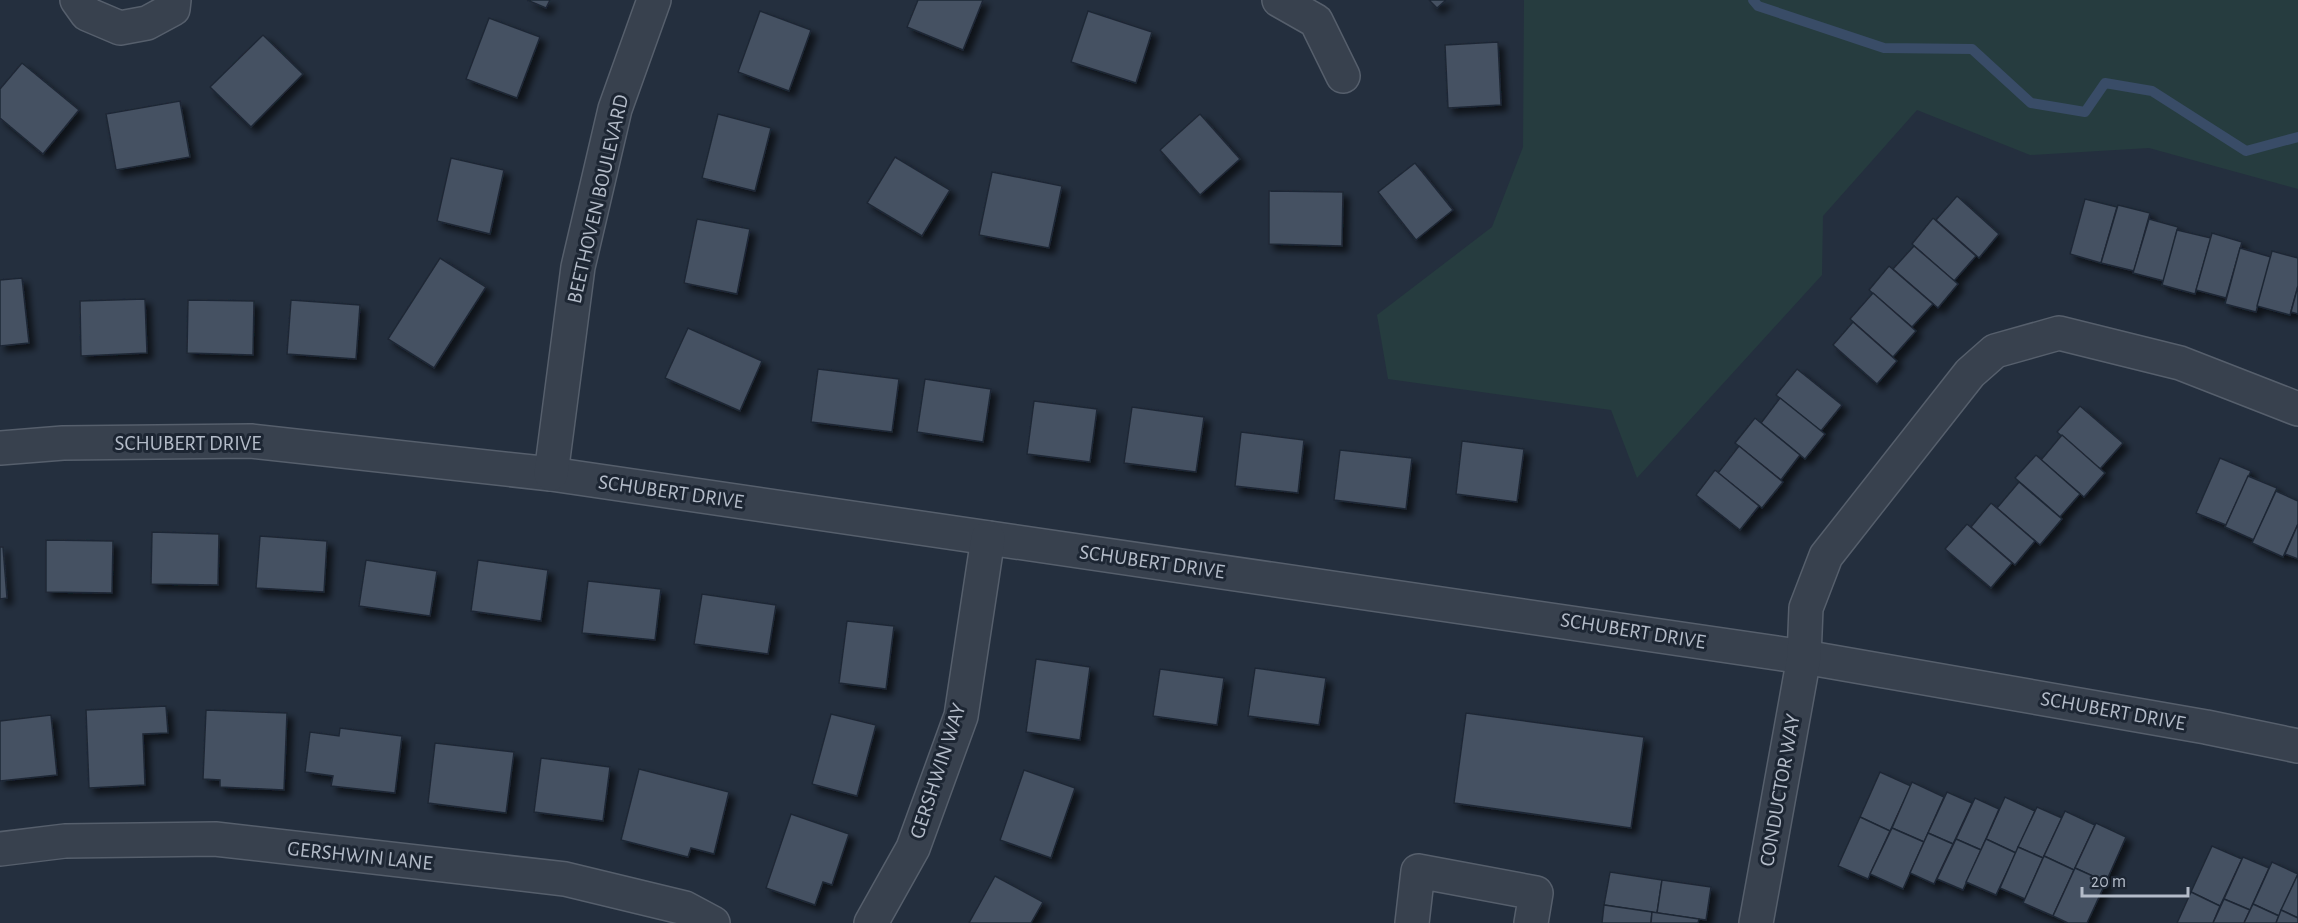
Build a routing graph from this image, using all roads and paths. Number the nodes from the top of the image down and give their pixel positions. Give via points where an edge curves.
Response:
1 (77, 0) edge
2 (174, 0) edge
3 (654, 0) edge
4 (1279, 0) edge
5 (1342, 76) dead end
6 (2298, 409) edge
7 (0, 448) edge
8 (551, 474) junction
9 (988, 538) junction
10 (1804, 657) junction
11 (2298, 746) edge
12 (0, 849) edge
13 (713, 923) edge
14 (871, 923) edge
15 (1412, 923) edge
16 (1531, 923) edge
17 (1756, 923) edge

1 - 2 street via 87,14 120,28 147,23 172,9
3 - 8 street, BEETHOVEN BOULEVARD via 615,109 578,267
4 - 5 street via 1316,21
6 - 10 street, CONDUCTOR WAY via 2180,363 2059,333 1995,351 1970,374 1826,556 1806,608
7 - 8 street, SCHUBERT DRIVE via 63,443 251,441
8 - 9 street, SCHUBERT DRIVE
9 - 10 street, SCHUBERT DRIVE
9 - 14 street, GERSHWIN WAY via 961,716 913,848
10 - 11 street, SCHUBERT DRIVE
10 - 17 street, CONDUCTOR WAY
12 - 13 street, GERSHWIN LANE via 65,841 226,841 565,879 685,908
15 - 16 street via 1418,871 1536,893

